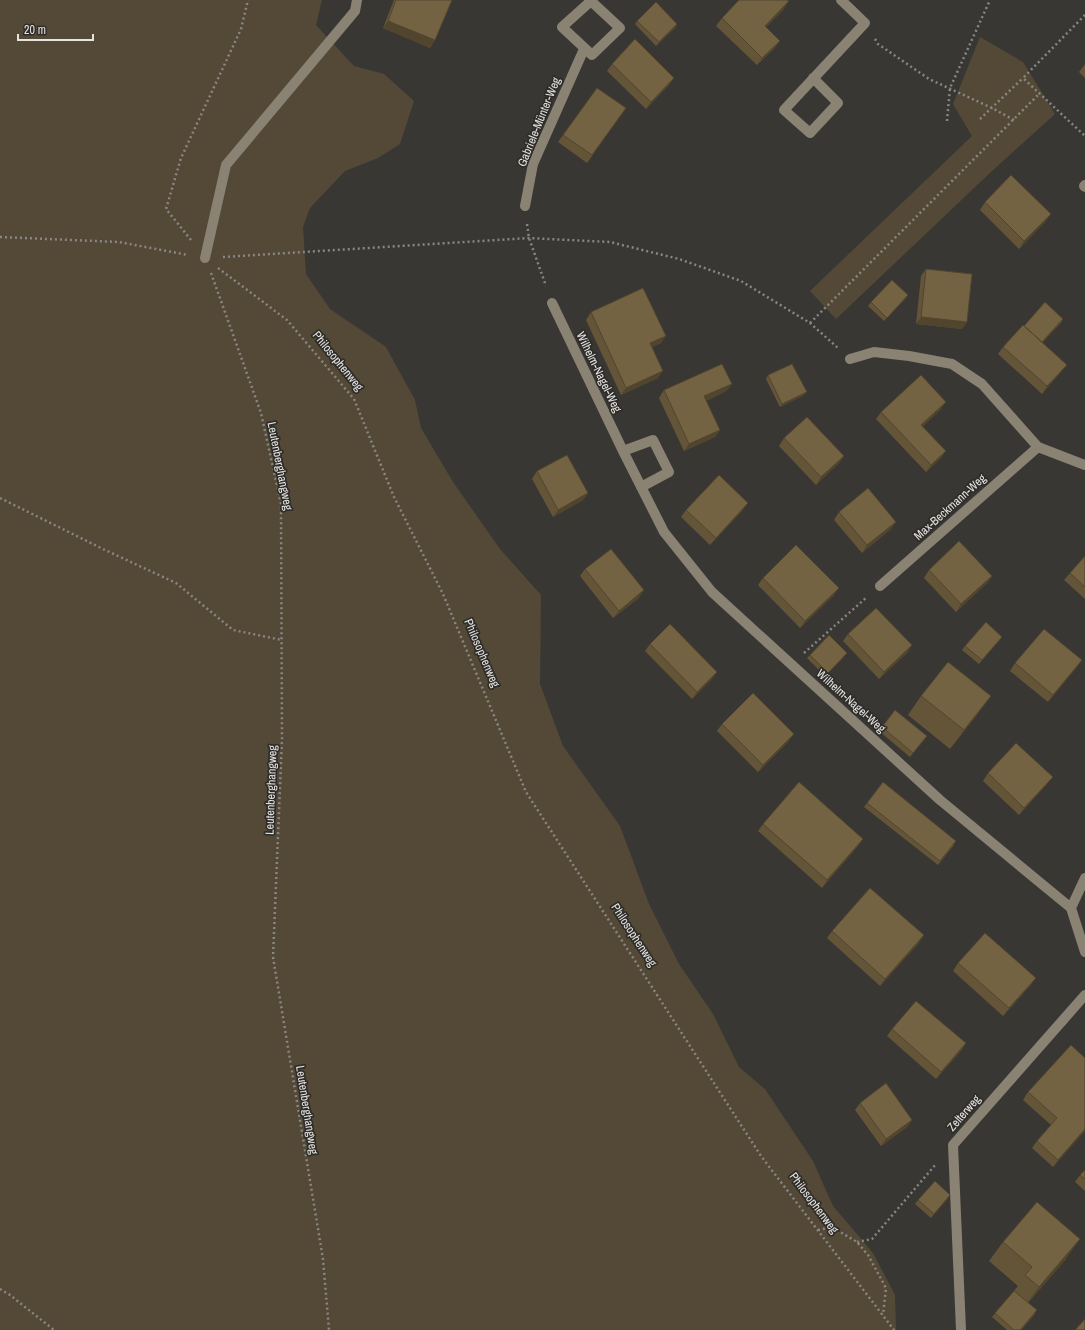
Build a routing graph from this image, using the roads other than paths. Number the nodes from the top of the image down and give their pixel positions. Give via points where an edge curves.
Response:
1 (357, 0) edge
2 (592, 0) edge
3 (842, 0) edge
4 (584, 49) junction
5 (813, 78) junction
6 (525, 206) road end
7 (206, 258) road end
8 (552, 304) road end
9 (850, 359) road end
10 (1038, 446) junction
11 (623, 451) junction
12 (1085, 465) edge
13 (641, 487) junction
14 (880, 586) road end
15 (1085, 878) edge
16 (1071, 908) junction
17 (1085, 952) edge
18 (1085, 995) edge
19 (961, 1330) edge

1 - 7 street via 355,11 226,165
2 - 4 street via 562,27
2 - 4 street via 620,28 592,55
3 - 5 street via 865,23
4 - 6 street, Gabriele-Münter-Weg via 533,164
5 - 5 street via 784,110 810,133 838,103
8 - 11 street, Wilhelm-Nagel-Weg
9 - 10 street via 874,352 952,364 982,384
10 - 12 street
10 - 14 street, Max-Beckmann-Weg
11 - 13 street, Wilhelm-Nagel-Weg
11 - 13 street via 653,440 669,472
13 - 16 street, Wilhelm-Nagel-Weg via 664,532 712,592 940,800
15 - 16 street
16 - 17 street
18 - 19 street, Zelterweg via 953,1145

